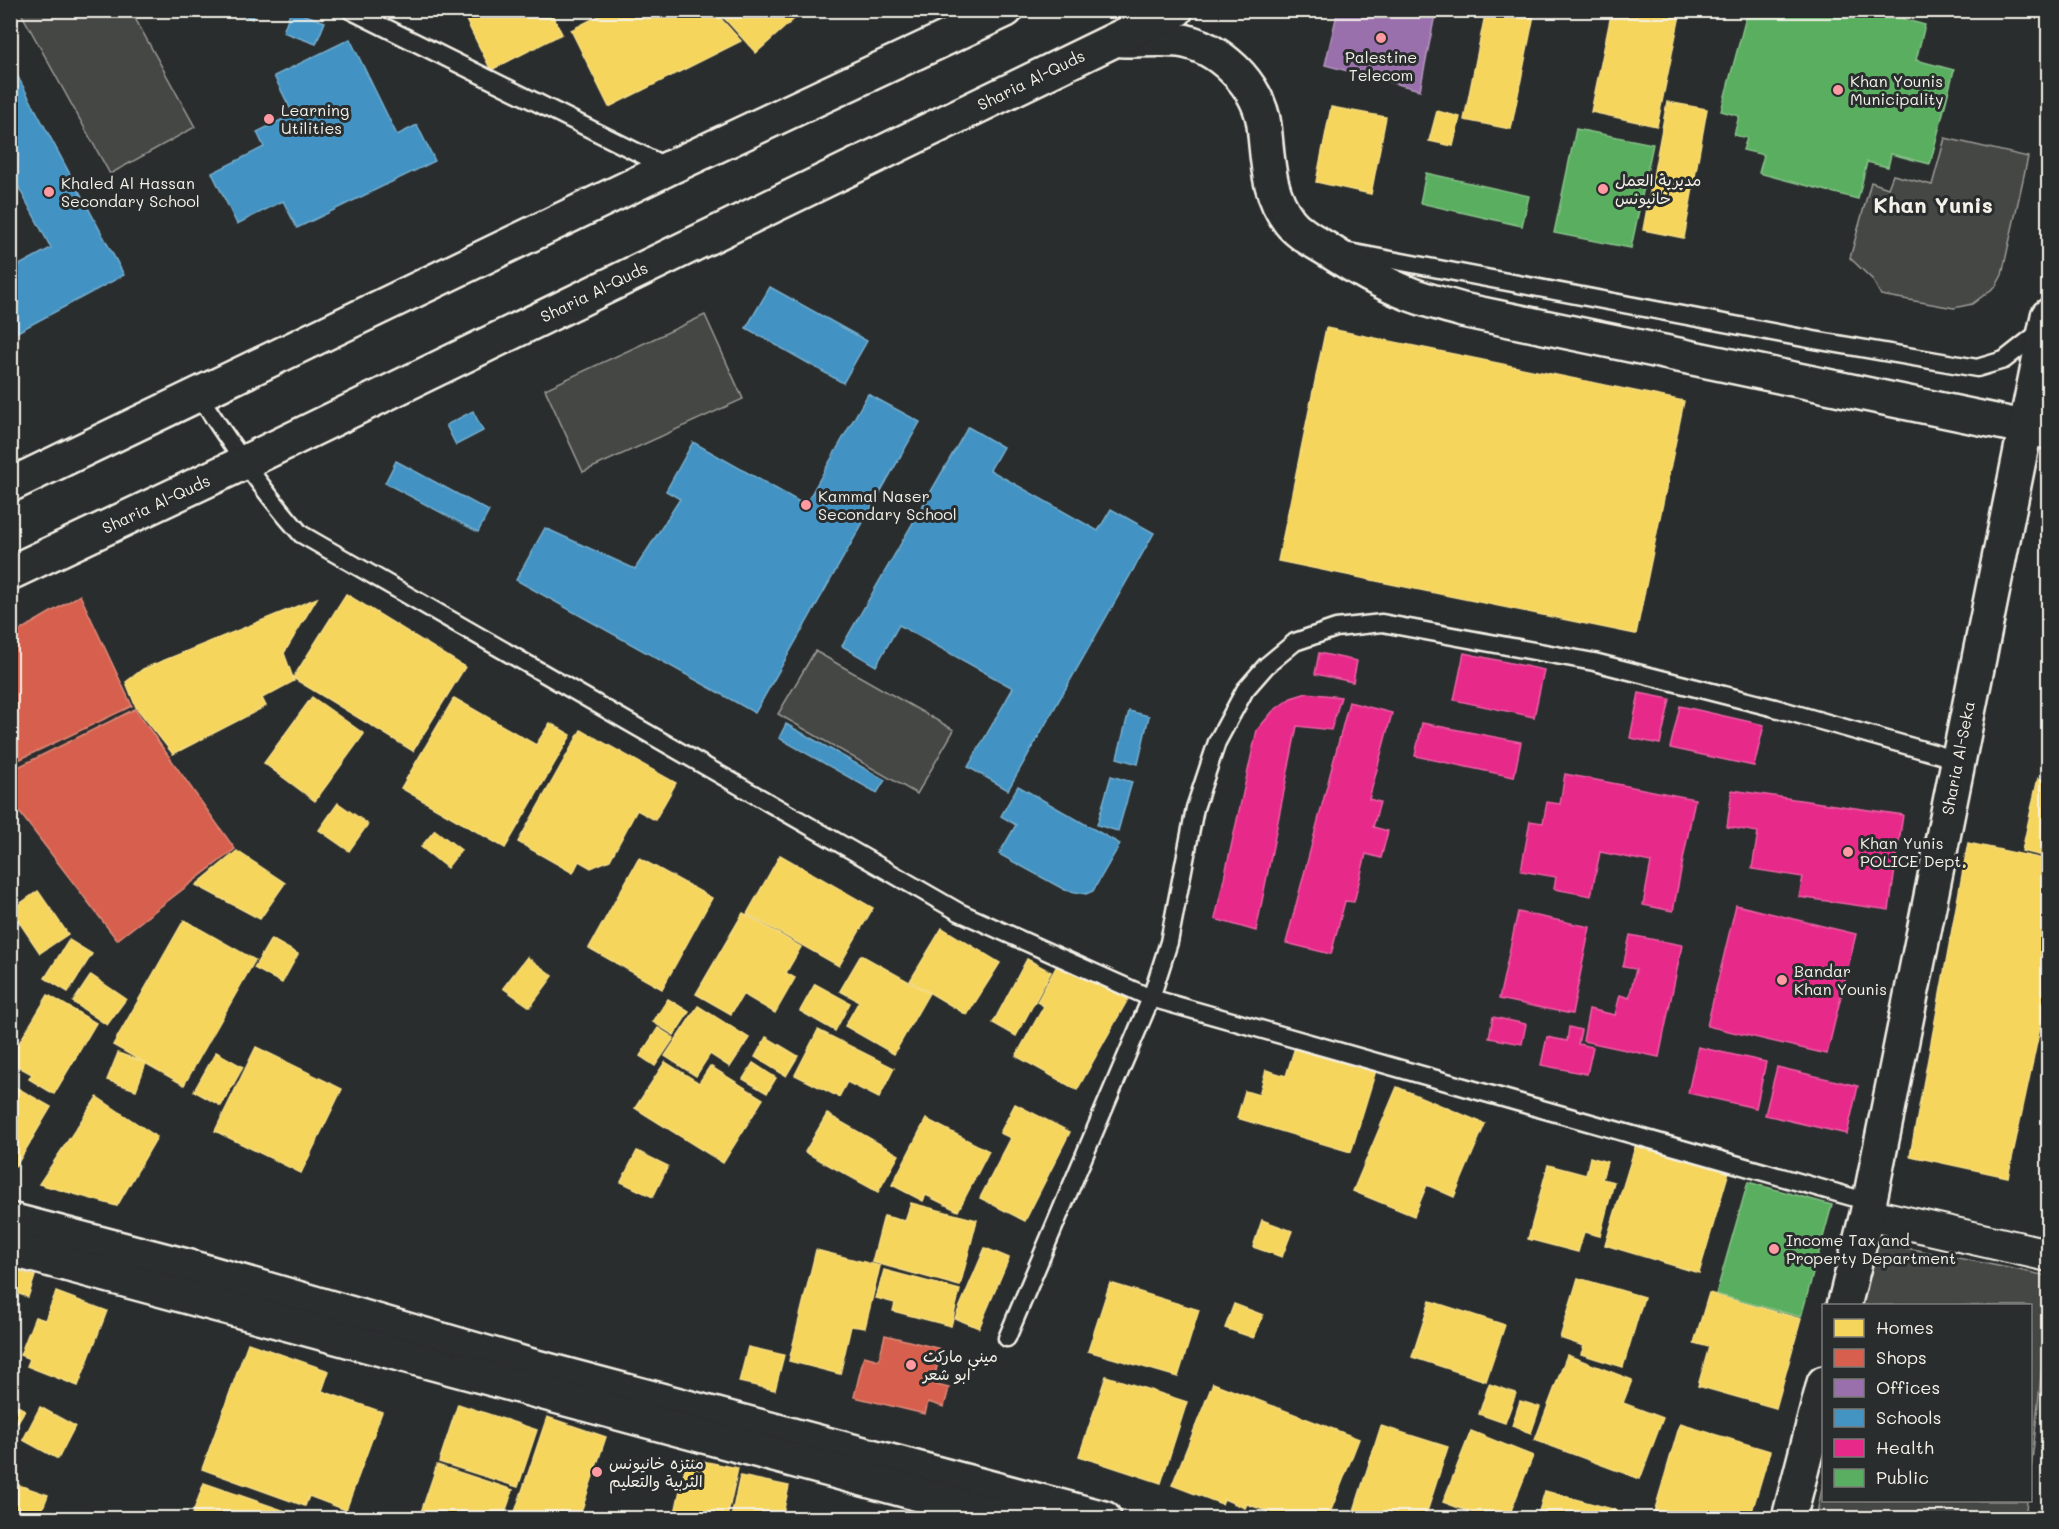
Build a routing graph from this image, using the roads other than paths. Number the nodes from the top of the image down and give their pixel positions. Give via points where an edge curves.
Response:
1 (350, 10) edge
2 (1006, 10) edge
3 (1176, 10) edge
4 (1113, 40) junction
5 (669, 168) junction
6 (1324, 248) junction
7 (2047, 336) edge
8 (198, 394) junction
9 (2037, 430) edge
10 (243, 463) junction
11 (10, 485) edge
12 (10, 573) edge
13 (1958, 760) junction
14 (1151, 998) junction
15 (1868, 1208) junction
16 (10, 1220) edge
17 (10, 1249) edge
18 (2049, 1255) edge
19 (1844, 1304) edge
20 (1007, 1338) dead end
21 (1822, 1391) edge
22 (1008, 1518) edge
23 (1104, 1518) edge
24 (1789, 1518) edge

1 - 5 lane
2 - 5 main road
3 - 4 main road, Sharia Al-Quds
4 - 6 main road via 1179,40 1199,46 1232,66 1244,80 1263,122 1268,173 1282,210 1302,234
4 - 10 main road, Sharia Al-Quds
5 - 8 main road
6 - 7 lane via 1977,368 2004,360
6 - 9 main road via 1406,293 1462,310
7 - 9 main road, Sharia Al-Seka
8 - 10 lane
8 - 11 main road
9 - 13 main road, Sharia Al-Seka
10 - 12 main road, Sharia Al-Quds
10 - 14 lane via 302,534 959,912
13 - 14 lane via 1594,662 1382,624 1336,628 1295,642 1266,666 1245,690 1217,742 1195,808 1168,942
13 - 15 main road, Sharia Al-Seka
14 - 15 lane
14 - 20 lane
15 - 18 street
15 - 19 main road, Sharia Al-Seka
16 - 23 main road via 190,1267 525,1364
17 - 22 main road
21 - 24 main road

